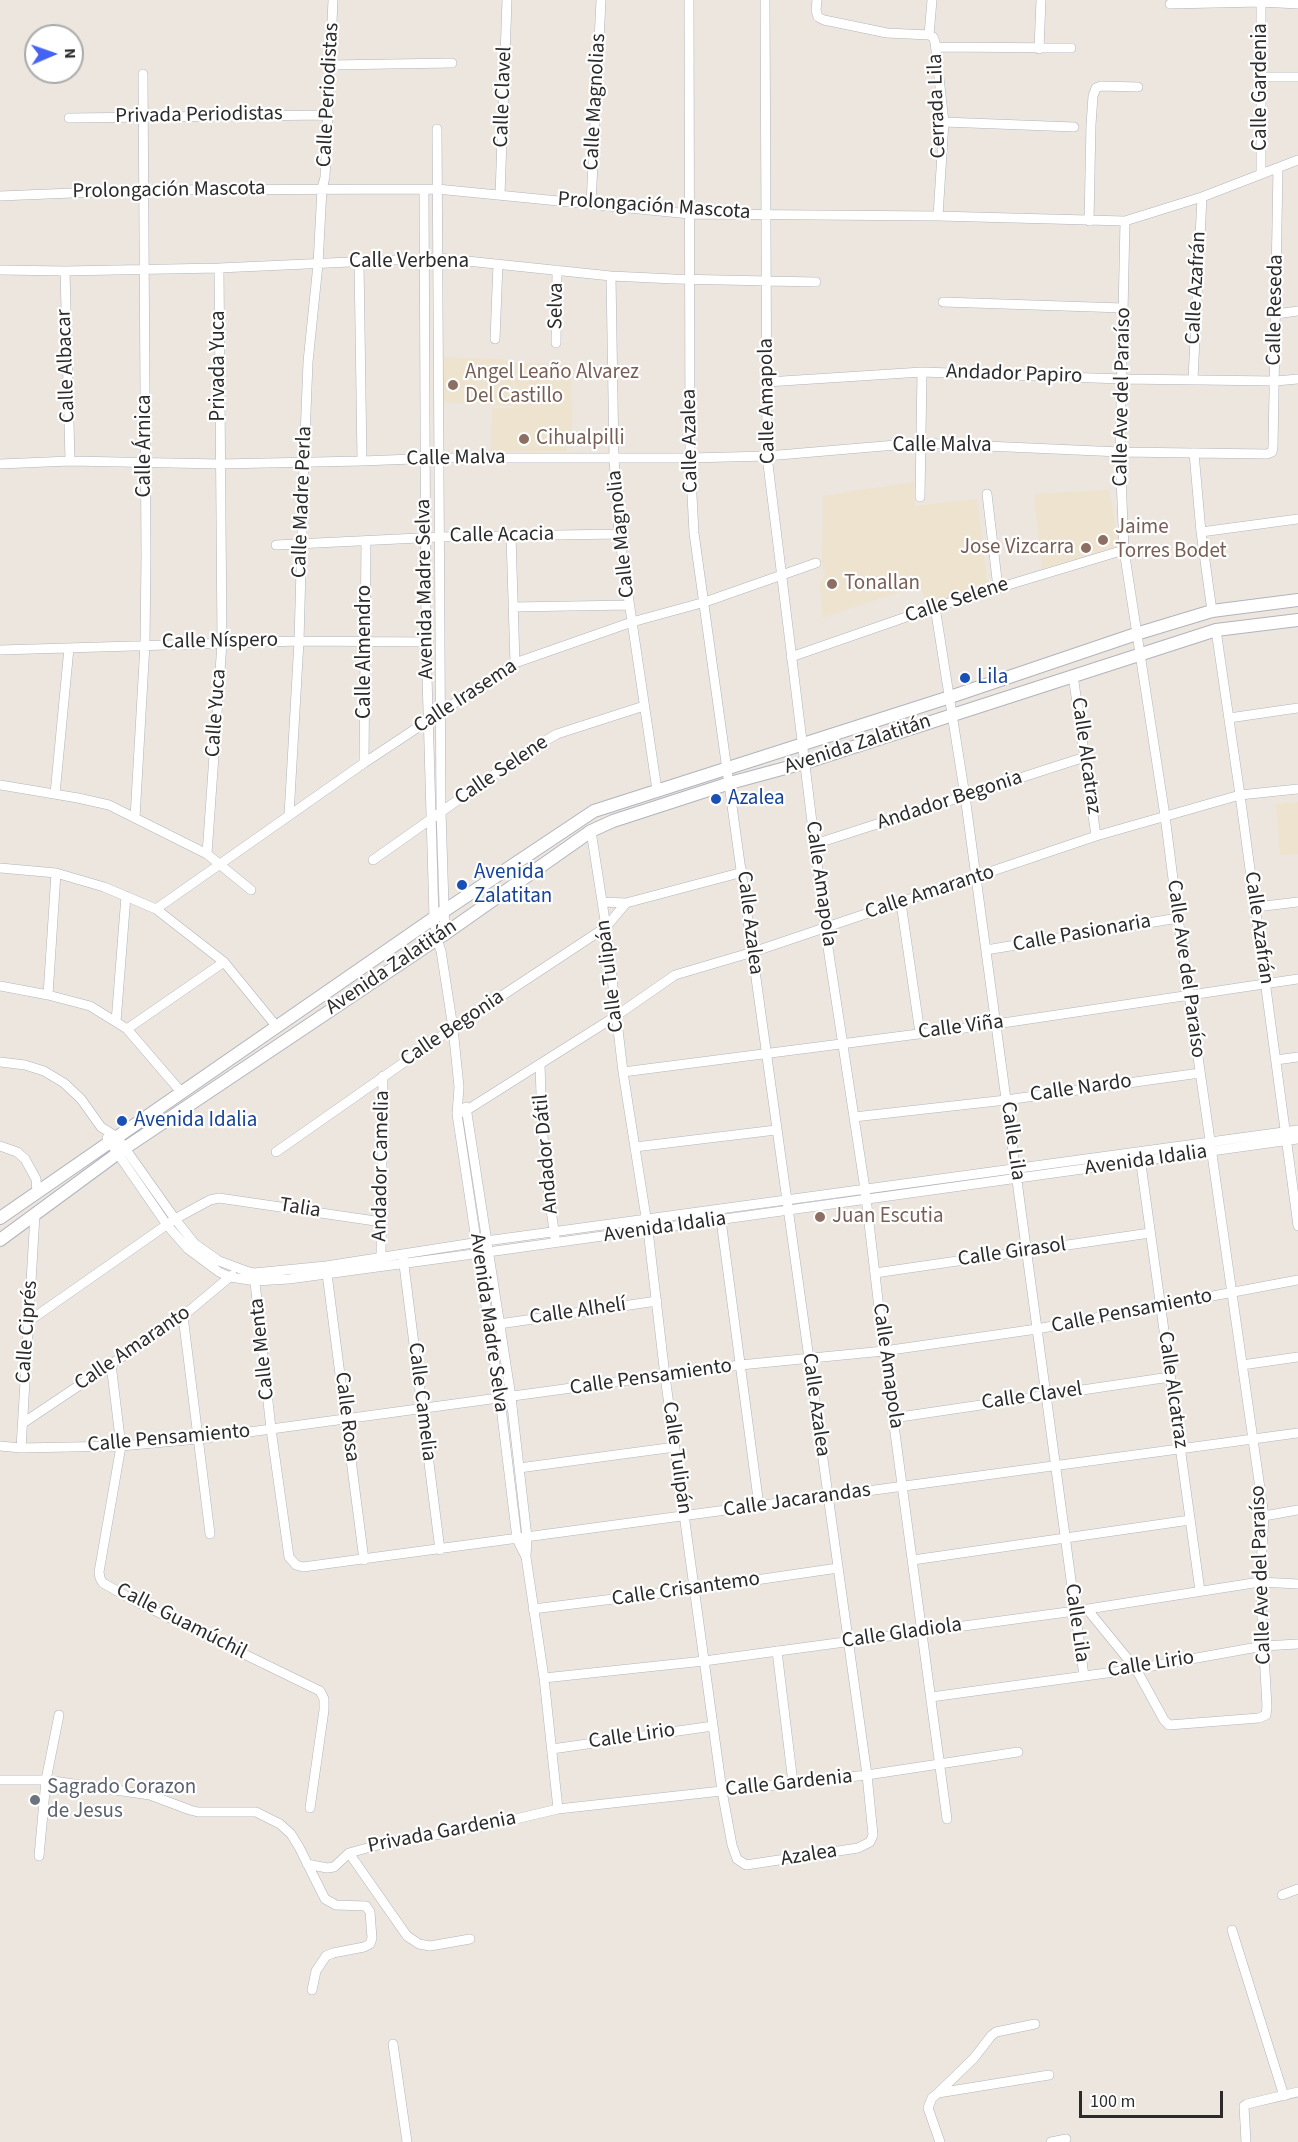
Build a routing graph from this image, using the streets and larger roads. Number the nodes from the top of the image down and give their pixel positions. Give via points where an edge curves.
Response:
1 (333, 0) edge
2 (507, 0) edge
3 (601, 0) edge
4 (689, 0) edge
5 (765, 0) edge
6 (817, 0) edge
7 (932, 0) edge
8 (1041, 0) edge
9 (1261, 1) edge
10 (1170, 4) dead end
11 (1298, 4) edge
12 (929, 35) junction
13 (936, 47) junction
14 (1071, 48) dead end
15 (1039, 49) junction
16 (452, 63) dead end
17 (331, 65) junction
18 (143, 74) dead end
19 (1261, 77) junction
20 (1298, 77) edge
21 (1138, 87) dead end
22 (329, 115) junction
23 (144, 117) junction
24 (69, 118) dead end
25 (944, 122) junction
26 (1074, 127) dead end
27 (437, 129) dead end
28 (1298, 160) edge
29 (1278, 168) junction
30 (1262, 174) junction
31 (322, 189) junction
32 (424, 189) junction
33 (437, 189) junction
34 (145, 190) junction
35 (500, 195) junction
36 (0, 196) edge
37 (1202, 197) junction
38 (591, 204) junction
39 (690, 214) junction
40 (764, 216) junction
41 (938, 216) junction
42 (1089, 221) junction
43 (1125, 221) junction
44 (424, 258) junction
45 (438, 258) junction
46 (359, 261) junction
47 (318, 264) junction
48 (498, 264) junction
49 (219, 268) junction
50 (0, 270) edge
51 (145, 270) junction
52 (557, 270) junction
53 (64, 271) junction
54 (611, 276) junction
55 (689, 280) junction
56 (766, 282) junction
57 (816, 282) dead end
58 (943, 302) dead end
59 (1123, 308) junction
60 (1298, 311) edge
61 (1276, 314) junction
62 (495, 339) dead end
63 (556, 343) dead end
64 (922, 372) junction
65 (1122, 379) junction
66 (1193, 379) junction
67 (1298, 379) edge
68 (1276, 381) junction
69 (767, 382) junction
70 (919, 443) junction
71 (1120, 452) junction
72 (1272, 452) joint
73 (1194, 453) junction
74 (767, 456) junction
75 (424, 458) junction
76 (438, 458) junction
77 (690, 458) junction
78 (614, 459) junction
79 (70, 461) junction
80 (362, 461) junction
81 (145, 462) junction
82 (304, 462) junction
83 (0, 464) edge
84 (220, 464) junction
85 (987, 494) dead end
86 (920, 498) dead end
87 (1298, 519) edge
88 (1202, 532) junction
89 (619, 534) junction
90 (511, 536) junction
91 (439, 537) junction
92 (425, 538) junction
93 (366, 541) junction
94 (276, 545) dead end
95 (301, 545) junction
96 (1124, 549) junction
97 (816, 563) dead end
98 (781, 575) junction
99 (998, 588) junction
100 (1298, 600) edge
101 (705, 602) junction
102 (629, 605) junction
103 (935, 607) junction
104 (513, 608) junction
105 (1212, 611) junction
106 (1298, 620) edge
107 (632, 622) junction
108 (1216, 630) junction
109 (1136, 634) junction
110 (299, 641) junction
111 (365, 642) junction
112 (426, 642) junction
113 (440, 642) junction
114 (222, 643) junction
115 (145, 644) junction
116 (69, 648) junction
117 (0, 650) edge
118 (1140, 654) junction
119 (791, 657) junction
120 (515, 663) junction
121 (1073, 675) junction
122 (950, 698) junction
123 (644, 706) junction
124 (1298, 708) edge
125 (440, 712) junction
126 (953, 715) junction
127 (1229, 718) junction
128 (428, 721) junction
129 (802, 744) junction
130 (1085, 757) junction
131 (364, 763) junction
132 (804, 763) junction
133 (728, 768) junction
134 (730, 783) junction
135 (0, 785) edge
136 (1298, 789) edge
137 (657, 790) junction
138 (55, 794) junction
139 (1240, 795) junction
140 (964, 796) junction
141 (441, 812) junction
142 (289, 815) junction
143 (1165, 816) junction
144 (135, 818) junction
145 (430, 820) junction
146 (591, 831) junction
147 (1096, 836) junction
148 (815, 844) junction
149 (207, 854) junction
150 (373, 860) dead end
151 (220, 864) junction
152 (0, 868) edge
153 (743, 872) junction
154 (56, 873) junction
155 (976, 878) junction
156 (251, 890) dead end
157 (126, 896) junction
158 (602, 902) junction
159 (1298, 902) edge
160 (626, 903) junction
161 (901, 903) junction
162 (1256, 907) junction
163 (156, 909) junction
164 (439, 914) junction
165 (1178, 918) junction
166 (606, 927) junction
167 (825, 928) junction
168 (441, 936) junction
169 (986, 950) junction
170 (753, 952) junction
171 (224, 962) junction
172 (1298, 979) edge
173 (1266, 984) junction
174 (0, 986) edge
175 (1189, 994) junction
176 (48, 995) junction
177 (616, 1016) junction
178 (117, 1022) junction
179 (996, 1024) junction
180 (277, 1027) junction
181 (453, 1028) junction
182 (127, 1029) junction
183 (920, 1033) junction
184 (843, 1042) junction
185 (765, 1054) junction
186 (1298, 1057) edge
187 (1276, 1060) junction
188 (0, 1062) edge
189 (540, 1064) junction
190 (623, 1072) junction
191 (1200, 1073) junction
192 (383, 1076) junction
193 (459, 1088) junction
194 (182, 1093) junction
195 (1006, 1100) junction
196 (467, 1110) junction
197 (457, 1114) junction
198 (854, 1117) junction
199 (776, 1130) junction
200 (1298, 1130) edge
201 (1285, 1136) junction
202 (1298, 1139) edge
203 (113, 1140) junction
204 (0, 1146) edge
205 (635, 1147) junction
206 (1210, 1148) junction
207 (121, 1151) junction
208 (276, 1152) dead end
209 (1140, 1158) junction
210 (1016, 1174) junction
211 (37, 1192) junction
212 (865, 1194) junction
213 (787, 1200) junction
214 (788, 1210) junction
215 (1297, 1212) edge
216 (36, 1215) junction
217 (0, 1218) edge
218 (646, 1219) junction
219 (721, 1220) junction
220 (171, 1222) junction
221 (382, 1222) junction
222 (1298, 1226) edge
223 (648, 1230) junction
224 (555, 1232) junction
225 (1150, 1233) junction
226 (0, 1240) edge
227 (556, 1243) junction
228 (482, 1248) junction
229 (1026, 1251) junction
230 (381, 1256) junction
231 (403, 1259) junction
232 (238, 1268) junction
233 (874, 1273) junction
234 (327, 1274) junction
235 (230, 1277) junction
236 (255, 1277) junction
237 (1298, 1280) edge
238 (1231, 1293) junction
239 (657, 1301) junction
240 (1160, 1306) junction
241 (183, 1316) junction
242 (29, 1321) junction
243 (499, 1324) junction
244 (1037, 1329) junction
245 (884, 1351) junction
246 (1298, 1357) edge
247 (808, 1358) junction
248 (111, 1364) junction
249 (740, 1365) junction
250 (1242, 1365) junction
251 (665, 1376) junction
252 (1170, 1377) junction
253 (1045, 1395) junction
254 (511, 1397) junction
255 (500, 1399) junction
256 (422, 1409) junction
257 (893, 1418) junction
258 (346, 1419) junction
259 (23, 1423) junction
260 (271, 1430) junction
261 (1298, 1433) edge
262 (198, 1439) junction
263 (1253, 1439) junction
264 (0, 1446) edge
265 (121, 1446) junction
266 (675, 1447) junction
267 (21, 1448) junction
268 (1180, 1449) junction
269 (1055, 1466) junction
270 (519, 1468) junction
271 (903, 1487) junction
272 (827, 1497) junction
273 (759, 1506) junction
274 (1298, 1510) edge
275 (684, 1516) junction
276 (1264, 1516) junction
277 (1190, 1520) junction
278 (210, 1534) dead end
279 (527, 1537) junction
280 (1065, 1538) junction
281 (517, 1539) junction
282 (440, 1550) junction
283 (526, 1557) junction
284 (364, 1560) junction
285 (913, 1560) junction
286 (296, 1565) joint
287 (838, 1568) junction
288 (1260, 1582) junction
289 (1298, 1584) edge
290 (694, 1589) junction
291 (1200, 1591) junction
292 (533, 1609) junction
293 (1087, 1609) junction
294 (1075, 1611) junction
295 (922, 1630) junction
296 (849, 1642) junction
297 (1298, 1644) edge
298 (1263, 1646) junction
299 (777, 1651) junction
300 (704, 1661) junction
301 (1136, 1669) junction
302 (1084, 1676) junction
303 (544, 1678) junction
304 (931, 1697) junction
305 (59, 1715) dead end
306 (713, 1726) junction
307 (552, 1749) junction
308 (1018, 1752) dead end
309 (940, 1764) junction
310 (867, 1775) junction
311 (0, 1780) edge
312 (46, 1780) junction
313 (794, 1783) junction
314 (722, 1791) junction
315 (310, 1808) dead end
316 (558, 1809) junction
317 (947, 1819) dead end
318 (870, 1842) joint
319 (349, 1853) junction
320 (39, 1856) dead end
321 (307, 1864) junction
322 (746, 1865) joint
323 (1298, 1889) edge
324 (1282, 1895) dead end
325 (1232, 1930) dead end
326 (470, 1939) dead end
327 (312, 1990) dead end
328 (1035, 2024) dead end
329 (393, 2044) dead end
330 (1049, 2075) dead end
331 (1298, 2092) edge
332 (935, 2095) junction
333 (1284, 2096) junction
334 (1066, 2139) dead end
335 (407, 2142) edge
336 (940, 2142) edge
337 (1051, 2142) edge
338 (1246, 2142) edge

1 - 17 street, Calle Periodistas
2 - 35 street, Calle Clavel
3 - 38 street, Calle Magnolias
4 - 39 street, Calle Azalea
5 - 40 street, Calle Amapola
6 - 12 street, Cerrada Lila via 818,17 887,33
7 - 12 street, Cerrada Lila
8 - 15 street
9 - 10 street
9 - 11 street
9 - 19 street, Calle Gardenia
12 - 13 street, Cerrada Lila
13 - 15 street
13 - 25 street, Cerrada Lila
14 - 15 street
16 - 17 street
17 - 22 street, Calle Periodistas
18 - 23 street, Calle Árnica
19 - 20 street
19 - 30 street, Calle Gardenia
21 - 42 street via 1101,86 1093,96
22 - 23 street, Privada Periodistas
22 - 31 street, Calle Periodistas
23 - 24 street, Privada Periodistas
23 - 34 street, Calle Árnica
25 - 26 street
25 - 41 street, Cerrada Lila
27 - 33 street, Avenida Madre Selva
28 - 29 street, Prolongación Mascota
29 - 30 street, Prolongación Mascota
29 - 61 street, Calle Reseda
30 - 37 street, Prolongación Mascota
31 - 32 street, Prolongación Mascota
31 - 34 street, Prolongación Mascota
31 - 47 street, Calle Madre Perla
32 - 33 street, Prolongación Mascota
32 - 44 street, Avenida Madre Selva
33 - 35 street, Prolongación Mascota
33 - 45 street, Avenida Madre Selva
34 - 36 street, Prolongación Mascota
34 - 51 street, Calle Árnica
35 - 38 street, Prolongación Mascota
37 - 43 street, Prolongación Mascota
37 - 66 street, Calle Azafrán
38 - 39 street, Prolongación Mascota
39 - 40 street, Prolongación Mascota
39 - 55 street, Calle Azalea
40 - 41 street, Prolongación Mascota
40 - 56 street, Calle Amapola
41 - 42 street, Prolongación Mascota
42 - 43 street, Prolongación Mascota
43 - 59 street, Calle Ave del Paraíso
44 - 45 street, Calle Verbena
44 - 46 street, Calle Verbena
44 - 75 street, Avenida Madre Selva
45 - 48 street, Calle Verbena
45 - 76 street, Avenida Madre Selva
46 - 47 street, Calle Verbena
46 - 80 street
47 - 49 street, Calle Verbena
47 - 82 street, Calle Madre Perla
48 - 52 street, Calle Verbena
48 - 62 street
49 - 51 street, Calle Verbena
49 - 84 street, Privada Yuca
50 - 53 street, Calle Verbena
51 - 53 street, Calle Verbena
51 - 81 street, Calle Árnica
52 - 54 street, Calle Verbena
52 - 63 street, Selva
53 - 79 street, Calle Albacar
54 - 55 street, Calle Verbena
54 - 78 street, Calle Magnolia
55 - 56 street, Calle Verbena
55 - 77 street, Calle Azalea
56 - 57 street, Calle Verbena
56 - 69 street, Calle Amapola
58 - 59 street
59 - 65 street, Calle Ave del Paraíso
60 - 61 street
61 - 68 street, Calle Reseda
64 - 65 street, Andador Papiro
64 - 69 street, Andador Papiro
64 - 70 street
65 - 66 street, Andador Papiro
65 - 71 street, Calle Ave del Paraíso
66 - 68 street, Andador Papiro
67 - 68 street, Andador Papiro
68 - 72 street, Calle Reseda
69 - 74 street, Calle Amapola
70 - 71 street, Calle Malva
70 - 74 street, Calle Malva
70 - 86 street
71 - 73 street, Calle Malva
71 - 96 street, Calle Ave del Paraíso
72 - 73 street, Calle Malva
73 - 88 street
74 - 77 street, Calle Malva
74 - 98 street, Calle Amapola
75 - 76 street, Calle Malva
75 - 80 street, Calle Malva
75 - 92 street, Avenida Madre Selva
76 - 78 street, Calle Malva
76 - 91 street, Avenida Madre Selva
77 - 78 street, Calle Malva
77 - 101 street, Calle Azalea via 694,533
78 - 89 street, Calle Magnolia
79 - 81 street, Calle Malva
79 - 83 street, Calle Malva
80 - 82 street, Calle Malva
81 - 84 street, Calle Malva
81 - 115 street, Calle Árnica
82 - 84 street, Calle Malva
82 - 95 street, Calle Madre Perla
84 - 114 street, Calle Yuca
85 - 99 street
87 - 88 street
88 - 105 street
89 - 90 street, Calle Acacia
89 - 102 street, Calle Magnolia
90 - 91 street, Calle Acacia
90 - 104 street
91 - 92 street, Calle Acacia
91 - 113 street, Avenida Madre Selva
92 - 93 street, Calle Acacia
92 - 112 street, Avenida Madre Selva
93 - 95 street, Calle Acacia
93 - 111 street, Calle Almendro
94 - 95 street, Calle Acacia
95 - 110 street, Calle Madre Perla
96 - 99 street, Calle Selene
96 - 109 street, Calle Ave del Paraíso
97 - 98 street, Calle Irasema
98 - 101 street, Calle Irasema
98 - 119 street, Calle Amapola
99 - 103 street, Calle Selene
100 - 105 street, Avenida Zalatitán
101 - 107 street, Calle Irasema
101 - 133 street, Calle Azalea
102 - 104 street
102 - 107 street, Calle Magnolia
103 - 119 street, Calle Selene
103 - 122 street, Calle Lila
104 - 120 street
105 - 109 street, Avenida Zalatitán
106 - 108 street, Avenida Zalatitán
107 - 120 street, Calle Irasema
107 - 123 street, Calle Magnolia
108 - 118 street, Avenida Zalatitán
108 - 127 street, Calle Azafrán
109 - 118 street, Calle Ave del Paraíso
109 - 122 street, Avenida Zalatitán
110 - 111 street, Calle Níspero
110 - 114 street, Calle Níspero
110 - 142 street, Calle Madre Perla
111 - 112 street, Calle Níspero
111 - 131 street, Calle Almendro
112 - 113 street, Calle Níspero
112 - 128 street, Avenida Madre Selva
113 - 125 street, Avenida Madre Selva
114 - 115 street, Calle Níspero
114 - 149 street, Calle Yuca
115 - 116 street, Calle Níspero
115 - 144 street, Calle Árnica
116 - 117 street, Calle Níspero
116 - 138 street
118 - 121 street, Avenida Zalatitán
118 - 143 street, Calle Ave del Paraíso
119 - 129 street, Calle Amapola
120 - 125 street, Calle Irasema
121 - 126 street, Avenida Zalatitán
121 - 130 street, Calle Alcatraz
122 - 126 street, Calle Lila
122 - 129 street, Avenida Zalatitán
123 - 137 street, Calle Magnolia
123 - 141 street, Calle Selene via 557,734
124 - 127 street
125 - 128 street, Calle Irasema
125 - 141 street, Avenida Madre Selva
126 - 132 street, Avenida Zalatitán
126 - 140 street, Calle Lila
127 - 139 street, Calle Azafrán
128 - 131 street, Calle Irasema
128 - 145 street, Avenida Madre Selva
129 - 132 street, Calle Amapola
129 - 133 street, Avenida Zalatitán
130 - 140 street, Andador Begonia
130 - 147 street, Calle Alcatraz
131 - 142 street, Calle Irasema
132 - 134 street, Avenida Zalatitán
132 - 148 street, Calle Amapola
133 - 134 street, Calle Azalea
133 - 137 street, Avenida Zalatitán
134 - 146 street, Avenida Zalatitán
134 - 153 street, Calle Azalea
135 - 138 street
136 - 139 street, Calle Amaranto
137 - 164 street, Avenida Zalatitán via 585,816
138 - 144 street via 109,805
139 - 143 street, Calle Amaranto
139 - 162 street, Calle Azafrán
140 - 148 street, Andador Begonia
140 - 155 street, Calle Lila
141 - 145 street, Calle Selene
141 - 164 street, Avenida Madre Selva
142 - 151 street, Calle Irasema
143 - 147 street, Calle Amaranto
143 - 165 street, Calle Ave del Paraíso
144 - 149 street
145 - 150 street, Calle Selene
145 - 164 street, Avenida Madre Selva
146 - 158 street, Calle Tulipán
146 - 168 street, Avenida Zalatitán
147 - 155 street, Calle Amaranto
148 - 167 street, Calle Amapola
149 - 151 street
151 - 156 street
151 - 163 street, Calle Irasema
152 - 154 street
153 - 160 street
153 - 170 street, Calle Azalea
154 - 157 street
154 - 176 street
155 - 161 street, Calle Amaranto
155 - 169 street, Calle Lila
157 - 163 street
157 - 178 street
158 - 160 street
158 - 166 street, Calle Tulipán
159 - 162 street
160 - 166 street, Calle Begonia
161 - 167 street, Calle Amaranto
161 - 183 street
162 - 173 street, Calle Azafrán
163 - 171 street
164 - 168 street, Avenida Madre Selva
164 - 180 street, Avenida Zalatitán
165 - 169 street, Calle Pasionaria
165 - 175 street, Calle Ave del Paraíso
166 - 177 street, Calle Tulipán
166 - 181 street, Calle Begonia
167 - 170 street, Calle Amaranto
167 - 184 street, Calle Amapola
168 - 181 street, Avenida Madre Selva
168 - 207 street, Avenida Zalatitán
169 - 179 street, Calle Lila
170 - 177 street, Calle Amaranto via 675,975
170 - 185 street, Calle Azalea
171 - 180 street
171 - 182 street
172 - 173 street, Calle Viña
173 - 175 street, Calle Viña
173 - 187 street, Calle Azafrán
174 - 176 street
175 - 179 street, Calle Viña
175 - 191 street, Calle Ave del Paraíso
176 - 178 street via 90,1006
177 - 189 street, Calle Amaranto
177 - 190 street, Calle Tulipán
178 - 182 street
179 - 183 street, Calle Viña
179 - 195 street, Calle Lila
180 - 194 street, Avenida Zalatitán
181 - 192 street, Calle Begonia
181 - 193 street, Avenida Madre Selva
182 - 194 street
183 - 184 street, Calle Viña
184 - 185 street, Calle Viña
184 - 198 street, Calle Amapola
185 - 190 street, Calle Viña
185 - 199 street, Calle Azalea
186 - 187 street
187 - 201 street, Calle Azafrán
188 - 203 street via 44,1071 64,1083
189 - 196 street, Calle Amaranto
189 - 224 street, Andador Dátil via 547,1181
190 - 205 street, Calle Tulipán
191 - 195 street, Calle Nardo
191 - 206 street, Calle Ave del Paraíso
192 - 208 street, Calle Begonia
192 - 221 street, Andador Camelia
193 - 196 street, Avenida Madre Selva
193 - 197 street, Avenida Madre Selva
194 - 203 street, Avenida Zalatitán
195 - 198 street, Calle Nardo
195 - 210 street, Calle Lila
196 - 197 street, Calle Amaranto
196 - 228 street, Avenida Madre Selva
197 - 228 street, Avenida Madre Selva
198 - 212 street, Calle Amapola
199 - 205 street
199 - 213 street, Calle Azalea
200 - 201 street, Avenida Idalia
201 - 202 street, Avenida Idalia
201 - 206 street, Avenida Idalia
201 - 215 street, Calle Azafrán
203 - 207 street, Avenida Idalia
203 - 211 street, Avenida Zalatitán
204 - 211 street via 25,1159 36,1179
205 - 218 street, Calle Tulipán
206 - 209 street, Avenida Idalia
206 - 238 street, Calle Ave del Paraíso
207 - 216 street, Avenida Zalatitán
207 - 220 street, Avenida Idalia
209 - 210 street, Avenida Idalia
209 - 225 street, Calle Alcatraz
210 - 212 street, Avenida Idalia
210 - 229 street, Calle Lila
211 - 217 street, Avenida Zalatitán
212 - 213 street, Avenida Idalia
212 - 214 street, Avenida Idalia
212 - 233 street, Calle Amapola
213 - 214 street, Calle Azalea
213 - 218 street, Avenida Idalia
214 - 219 street, Avenida Idalia
214 - 247 street, Calle Azalea
215 - 222 street, Calle Azafrán
216 - 226 street, Avenida Zalatitán
216 - 242 street, Calle Ciprés
218 - 223 street, Calle Tulipán
218 - 224 street, Avenida Idalia
219 - 223 street, Avenida Idalia
219 - 249 street
220 - 221 street, Talia via 219,1198
220 - 232 street, Avenida Idalia via 219,1261
220 - 235 street, Avenida Idalia via 195,1256
220 - 242 street
221 - 230 street, Andador Camelia
223 - 227 street, Avenida Idalia
223 - 239 street, Calle Tulipán
224 - 227 street, Andador Dátil
224 - 228 street, Avenida Idalia
225 - 229 street, Calle Girasol
225 - 240 street, Calle Alcatraz
227 - 228 street, Avenida Idalia
228 - 231 street, Avenida Idalia
228 - 243 street, Avenida Madre Selva
228 - 255 street, Avenida Madre Selva
229 - 233 street, Calle Girasol
229 - 244 street, Calle Lila
230 - 231 street, Avenida Idalia
230 - 236 street, Avenida Idalia
231 - 234 street, Avenida Idalia
231 - 256 street, Calle Camelia
232 - 235 street, Calle Amaranto
232 - 236 street, Avenida Idalia
233 - 245 street, Calle Amapola
234 - 236 street, Avenida Idalia
234 - 258 street, Calle Rosa
235 - 236 street, Avenida Idalia
235 - 241 street, Calle Amaranto
236 - 260 street, Calle Menta
237 - 238 street, Calle Pensamiento
238 - 240 street, Calle Pensamiento
238 - 250 street, Calle Ave del Paraíso
239 - 243 street, Calle Alhelí
239 - 251 street, Calle Tulipán
240 - 244 street, Calle Pensamiento
240 - 252 street, Calle Alcatraz
241 - 248 street, Calle Amaranto
241 - 262 street
242 - 259 street, Calle Ciprés
243 - 254 street, Avenida Madre Selva
244 - 245 street, Calle Pensamiento
244 - 253 street, Calle Lila
245 - 247 street, Calle Pensamiento
245 - 257 street, Calle Amapola
246 - 250 street
247 - 249 street, Calle Pensamiento
247 - 272 street, Calle Azalea
248 - 259 street, Calle Amaranto
248 - 265 street, Calle Guamúchil
249 - 251 street, Calle Pensamiento
249 - 273 street
250 - 263 street, Calle Ave del Paraíso
251 - 254 street, Calle Pensamiento
251 - 266 street, Calle Tulipán
252 - 253 street, Calle Clavel
252 - 268 street, Calle Alcatraz
253 - 257 street, Calle Clavel
253 - 269 street, Calle Lila
254 - 255 street, Calle Pensamiento
254 - 270 street, Avenida Madre Selva
255 - 256 street, Calle Pensamiento
255 - 281 street, Avenida Madre Selva
256 - 258 street, Calle Pensamiento
256 - 282 street, Calle Camelia
257 - 271 street, Calle Amapola
258 - 260 street, Calle Pensamiento
258 - 284 street, Calle Rosa
259 - 267 street, Calle Ciprés
260 - 262 street, Calle Pensamiento
260 - 286 street, Calle Menta via 289,1557
261 - 263 street, Calle Jacarandas
262 - 265 street, Calle Pensamiento
262 - 278 street
263 - 268 street, Calle Jacarandas
263 - 276 street, Calle Ave del Paraíso
264 - 267 street, Calle Pensamiento
265 - 267 street, Calle Pensamiento
265 - 315 street, Calle Guamúchil via 100,1578 133,1600 320,1691 324,1710
266 - 270 street
266 - 275 street, Calle Tulipán
268 - 269 street, Calle Jacarandas
268 - 277 street, Calle Alcatraz
269 - 271 street, Calle Jacarandas
269 - 280 street, Calle Lila
270 - 279 street, Avenida Madre Selva
271 - 272 street, Calle Jacarandas
271 - 285 street, Calle Amapola
272 - 273 street, Calle Jacarandas
272 - 287 street, Calle Azalea
273 - 275 street, Calle Jacarandas
274 - 276 street
275 - 279 street, Calle Jacarandas
275 - 290 street, Calle Tulipán
276 - 288 street, Calle Ave del Paraíso
277 - 280 street
277 - 291 street, Calle Alcatraz
279 - 281 street, Calle Jacarandas
279 - 283 street, Avenida Madre Selva
280 - 285 street
280 - 294 street, Calle Lila
281 - 282 street, Calle Jacarandas
281 - 283 street, Avenida Madre Selva
282 - 284 street, Calle Jacarandas
283 - 292 street, Avenida Madre Selva
284 - 286 street, Calle Jacarandas
285 - 295 street, Calle Amapola
287 - 290 street, Calle Crisantemo
287 - 296 street, Calle Azalea
288 - 289 street, Calle Gladiola
288 - 291 street, Calle Gladiola
288 - 298 street, Calle Ave del Paraíso
290 - 292 street, Calle Crisantemo
290 - 300 street, Calle Tulipán
291 - 293 street, Calle Gladiola
292 - 303 street, Avenida Madre Selva
293 - 294 street, Calle Gladiola
293 - 301 street
294 - 295 street, Calle Gladiola
294 - 302 street, Calle Lila
295 - 296 street, Calle Gladiola
295 - 304 street, Calle Amapola
296 - 299 street, Calle Gladiola
296 - 310 street, Calle Azalea
297 - 298 street, Calle Lirio
298 - 301 street, Calle Lirio
298 - 301 street, Calle Ave del Paraíso via 1267,1707 1266,1715 1259,1718 1169,1725
299 - 300 street, Calle Gladiola
299 - 313 street
300 - 303 street, Calle Gladiola
300 - 306 street, Calle Tulipán
301 - 302 street, Calle Lirio
302 - 304 street, Calle Lirio
303 - 307 street, Avenida Madre Selva
304 - 309 street, Calle Amapola
305 - 312 street
306 - 307 street, Calle Lirio
306 - 314 street, Calle Tulipán
307 - 316 street, Avenida Madre Selva
308 - 309 street, Calle Gardenia
309 - 310 street, Calle Gardenia
309 - 317 street, Calle Amapola
310 - 313 street, Calle Gardenia
310 - 318 street, Calle Azalea via 873,1826
311 - 312 street
312 - 320 street
312 - 321 street via 150,1795 198,1812 256,1812 291,1834
313 - 314 street, Calle Gardenia
314 - 316 street, Calle Gardenia
314 - 322 street, Calle Tulipán via 734,1852
316 - 319 street, Privada Gardenia
318 - 322 street, Azalea via 858,1848
319 - 321 street via 334,1867
319 - 326 street, Privada Gardenia via 407,1936 430,1946
321 - 327 street via 321,1894 330,1903 366,1906 372,1938 364,1947 326,1956 316,1971
323 - 324 street
325 - 333 street
328 - 332 street via 996,2032
329 - 335 street
330 - 332 street
331 - 333 street
332 - 336 street via 928,2108
333 - 338 street via 1244,2106
334 - 337 street

